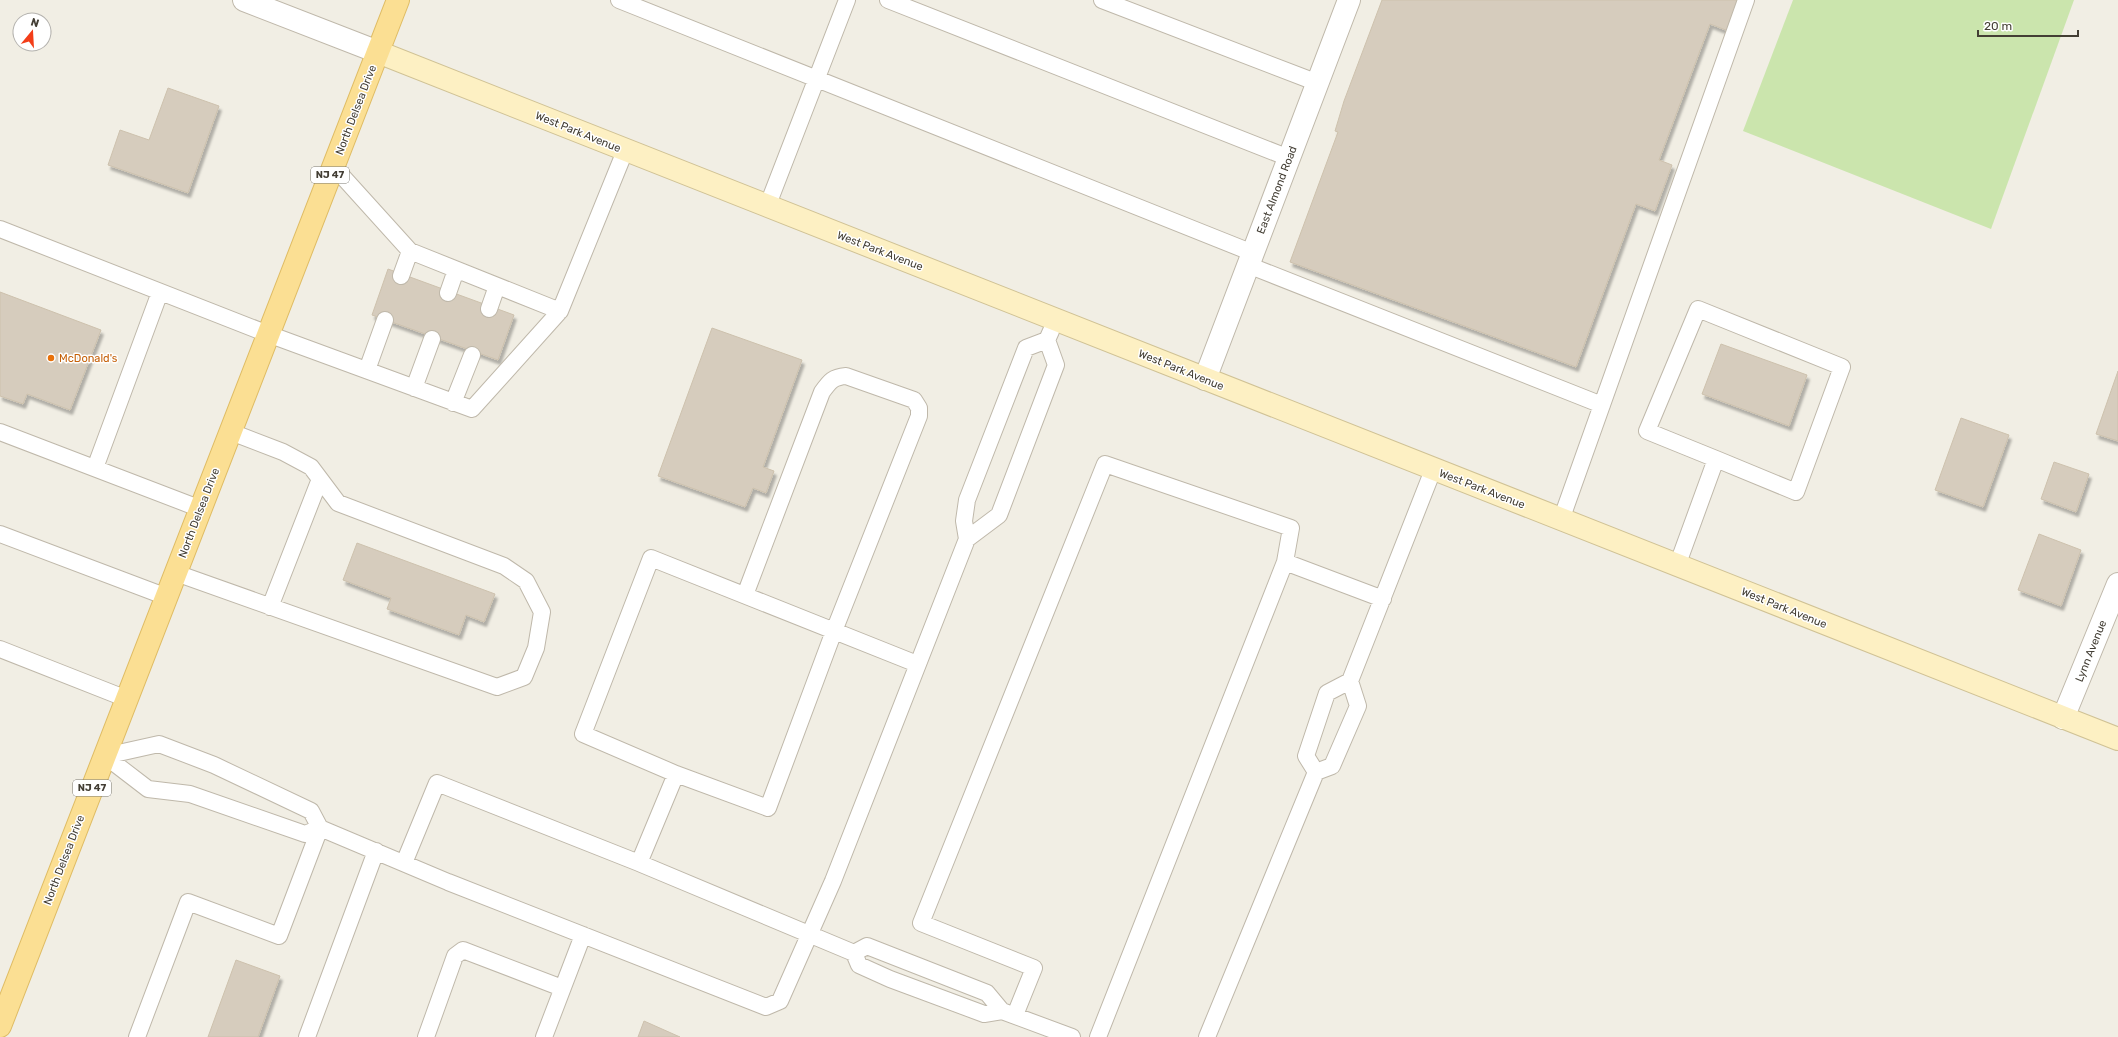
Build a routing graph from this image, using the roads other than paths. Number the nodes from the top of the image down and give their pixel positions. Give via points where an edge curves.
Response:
1 (244, 0) edge
2 (398, 0) edge
3 (619, 0) edge
4 (847, 0) edge
5 (888, 0) edge
6 (1102, 0) edge
7 (1349, 0) edge
8 (1746, 0) edge
9 (378, 52) junction
10 (817, 78) junction
11 (1318, 83) junction
12 (625, 151) junction
13 (1289, 158) junction
14 (334, 167) junction
15 (767, 207) junction
16 (0, 229) edge
17 (410, 251) junction
18 (1251, 259) junction
19 (456, 270) junction
20 (402, 276) dead end
21 (497, 286) junction
22 (160, 292) junction
23 (448, 293) dead end
24 (489, 310) dead end
25 (560, 311) junction
26 (385, 320) dead end
27 (1057, 321) junction
28 (268, 334) junction
29 (432, 339) dead end
30 (1047, 340) junction
31 (472, 355) dead end
32 (367, 370) junction
33 (1205, 380) junction
34 (414, 388) junction
35 (453, 403) junction
36 (1602, 405) junction
37 (0, 432) edge
38 (231, 432) junction
39 (1716, 459) junction
40 (95, 468) junction
41 (1433, 470) junction
42 (320, 479) junction
43 (201, 509) junction
44 (1561, 520) junction
45 (0, 534) edge
46 (967, 539) junction
47 (1285, 562) junction
48 (1677, 566) junction
49 (176, 573) junction
50 (2118, 584) edge
51 (745, 595) junction
52 (167, 597) junction
53 (1383, 599) junction
54 (270, 607) junction
55 (834, 631) junction
56 (0, 649) edge
57 (917, 664) junction
58 (1350, 681) junction
59 (127, 699) junction
60 (2063, 718) junction
61 (2118, 739) edge
62 (105, 756) junction
63 (1316, 772) junction
64 (676, 774) junction
65 (320, 828) junction
66 (376, 851) junction
67 (404, 863) junction
68 (639, 863) junction
69 (582, 935) junction
70 (809, 936) junction
71 (854, 953) junction
72 (562, 988) junction
73 (1009, 1013) junction
74 (0, 1026) edge
75 (137, 1037) edge
76 (307, 1037) edge
77 (426, 1037) edge
78 (544, 1037) edge
79 (1072, 1037) edge
80 (1098, 1037) edge
81 (1207, 1037) edge

1 - 9 street, West Park Avenue
2 - 9 main road, North Delsea Drive / NJ 47
3 - 10 lane
4 - 10 lane
5 - 13 lane
6 - 11 lane
7 - 11 street, East Almond Road
8 - 36 lane
9 - 12 main road, West Park Avenue
9 - 14 main road, North Delsea Drive / NJ 47
10 - 15 lane
10 - 18 lane
11 - 13 street, East Almond Road
12 - 15 main road, West Park Avenue
12 - 25 lane
13 - 18 street, East Almond Road
14 - 17 lane
14 - 28 main road, North Delsea Drive / NJ 47
15 - 27 main road, West Park Avenue
16 - 22 lane
17 - 19 lane
17 - 20 lane
18 - 33 street, East Almond Road
18 - 36 lane
19 - 21 lane
19 - 23 lane
21 - 24 lane
21 - 25 lane
22 - 28 lane
22 - 40 lane
25 - 35 lane via 472,409
26 - 32 lane
27 - 30 lane
27 - 33 main road, West Park Avenue
28 - 32 lane
28 - 38 main road, North Delsea Drive / NJ 47
29 - 34 lane
30 - 46 lane via 1026,348 967,500 964,521
30 - 46 lane via 1056,365 999,515
31 - 35 lane
32 - 34 lane
33 - 41 main road, West Park Avenue
34 - 35 lane
36 - 44 lane
37 - 40 lane
38 - 42 lane via 284,452 311,468
38 - 43 main road, North Delsea Drive / NJ 47
39 - 39 lane via 1647,431 1698,309 1842,367 1796,492
39 - 48 lane
40 - 43 lane
41 - 44 main road, West Park Avenue
41 - 53 lane
42 - 54 lane
42 - 54 lane via 338,503 504,566 526,581 542,612 536,648 524,677 497,687
43 - 49 main road, North Delsea Drive / NJ 47
44 - 48 main road, West Park Avenue
45 - 52 lane
46 - 57 lane
47 - 53 lane
47 - 73 lane via 1291,528 1105,464 921,922 1034,968
47 - 80 lane
48 - 60 main road, West Park Avenue
49 - 52 main road, North Delsea Drive / NJ 47
49 - 54 lane
50 - 60 street, Lynn Avenue
51 - 55 lane
51 - 55 lane via 822,392 830,381 836,377 846,376 914,400 919,408 919,416
51 - 64 lane via 651,558 583,734
52 - 59 main road, North Delsea Drive / NJ 47
53 - 58 lane
55 - 57 lane
55 - 64 lane via 768,808
56 - 59 lane
57 - 70 lane via 834,880
58 - 63 lane via 1358,706 1332,766
58 - 63 lane via 1327,693 1306,756
59 - 62 main road, North Delsea Drive / NJ 47
60 - 61 main road, West Park Avenue
62 - 65 lane via 148,789 190,794 305,834
62 - 65 lane via 159,744 214,765 311,811
62 - 74 main road, North Delsea Drive / NJ 47
63 - 81 lane
64 - 68 lane
65 - 66 lane
65 - 75 lane via 279,936 188,902
66 - 67 lane
66 - 76 lane
67 - 68 lane via 437,783
67 - 69 lane
68 - 70 lane
69 - 70 lane via 766,1007 780,1001
69 - 72 lane
70 - 71 lane
71 - 73 lane via 859,965 890,979 984,1014
71 - 73 lane via 867,946 987,993
72 - 77 lane via 463,950 455,956
72 - 78 lane
73 - 79 lane

